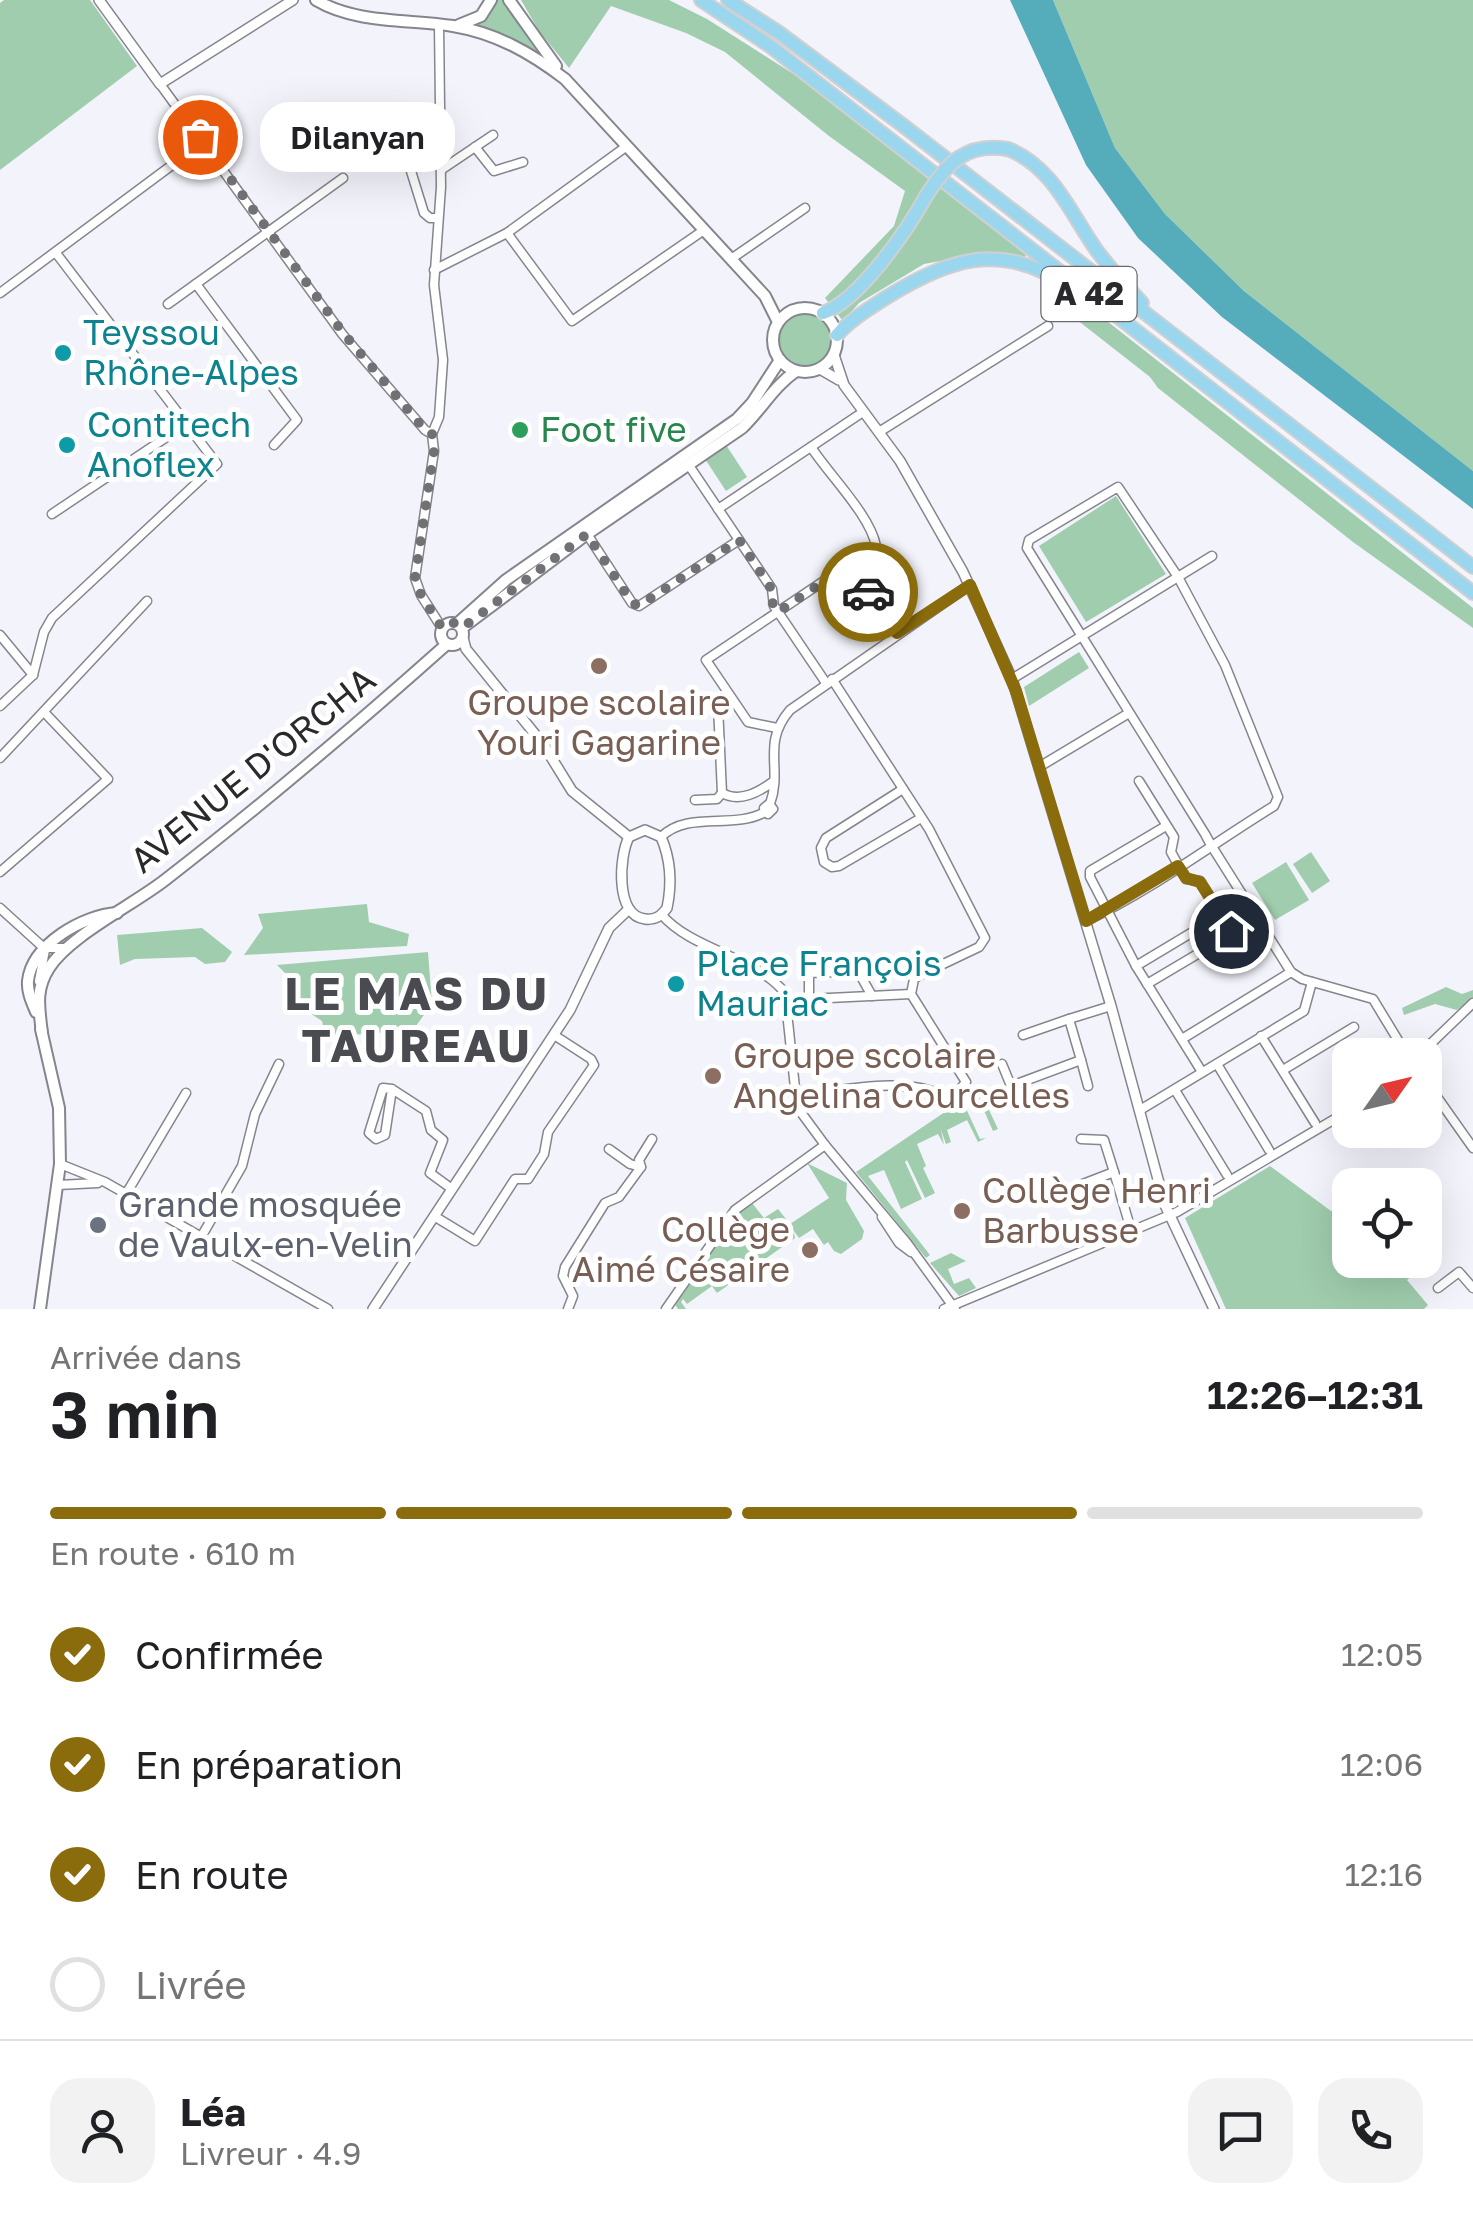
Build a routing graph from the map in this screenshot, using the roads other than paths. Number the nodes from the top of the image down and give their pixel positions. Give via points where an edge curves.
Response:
1 (99, 0) edge
2 (491, 0) edge
3 (509, 0) edge
4 (701, 0) edge
5 (728, 0) edge
6 (292, 1) edge
7 (321, 3) edge
8 (440, 25) junction
9 (453, 26) junction
10 (566, 79) junction
11 (160, 84) junction
12 (386, 129) dead end
13 (493, 134) dead end
14 (203, 142) junction
15 (627, 146) junction
16 (475, 148) junction
17 (523, 162) dead end
18 (441, 170) junction
19 (343, 178) dead end
20 (805, 208) dead end
21 (438, 218) junction
22 (704, 230) junction
23 (268, 233) junction
24 (507, 233) junction
25 (56, 253) junction
26 (731, 259) junction
27 (434, 270) junction
28 (196, 284) junction
29 (1085, 291) junction
30 (0, 293) edge
31 (765, 296) junction
32 (168, 304) dead end
33 (793, 310) junction
34 (823, 313) junction
35 (1155, 321) junction
36 (778, 322) junction
37 (1048, 326) dead end
38 (837, 335) junction
39 (834, 355) junction
40 (780, 360) junction
41 (820, 369) junction
42 (796, 371) junction
43 (844, 385) junction
44 (864, 412) junction
45 (186, 424) junction
46 (879, 432) junction
47 (432, 434) junction
48 (274, 445) dead end
49 (812, 447) junction
50 (688, 464) junction
51 (718, 509) junction
52 (52, 514) dead end
53 (587, 534) junction
54 (739, 540) junction
55 (1212, 556) dead end
56 (850, 564) junction
57 (1473, 567) edge
58 (1178, 577) junction
59 (970, 585) junction
60 (1473, 593) edge
61 (147, 602) dead end
62 (778, 612) junction
63 (452, 633) junction
64 (897, 633) junction
65 (0, 635) edge
66 (1082, 637) junction
67 (34, 676) junction
68 (1012, 679) junction
69 (829, 681) junction
70 (730, 698) junction
71 (0, 706) edge
72 (44, 712) junction
73 (1129, 713) junction
74 (777, 728) junction
75 (0, 758) edge
76 (1039, 767) junction
77 (774, 781) junction
78 (1139, 782) dead end
79 (903, 789) junction
80 (722, 794) junction
81 (695, 800) dead end
82 (922, 818) junction
83 (1166, 826) junction
84 (661, 836) junction
85 (629, 837) junction
86 (1211, 845) junction
87 (1178, 866) junction
88 (0, 872) edge
89 (0, 908) edge
90 (629, 909) junction
91 (1106, 912) junction
92 (119, 913) junction
93 (662, 915) junction
94 (1221, 915) junction
95 (1086, 921) junction
96 (1231, 931) dead end
97 (69, 946) junction
98 (44, 948) junction
99 (1206, 949) dead end
100 (1136, 966) junction
101 (1290, 972) junction
102 (1312, 982) junction
103 (1148, 984) junction
104 (32, 990) junction
105 (911, 994) junction
106 (872, 996) junction
107 (788, 1000) junction
108 (809, 1000) junction
109 (1112, 1006) junction
110 (1472, 1007) edge
111 (1069, 1019) junction
112 (1354, 1027) dead end
113 (554, 1035) junction
114 (1024, 1036) dead end
115 (1262, 1036) junction
116 (1396, 1038) edge
117 (1438, 1038) edge
118 (1182, 1039) junction
119 (1081, 1060) junction
120 (279, 1064) dead end
121 (1002, 1064) dead end
122 (1217, 1064) junction
123 (1282, 1070) junction
124 (1202, 1072) junction
125 (1088, 1086) dead end
126 (392, 1089) junction
127 (1175, 1090) junction
128 (186, 1093) dead end
129 (794, 1096) junction
130 (1442, 1104) edge
131 (1140, 1110) junction
132 (1332, 1120) edge
133 (1315, 1123) dead end
134 (652, 1139) dead end
135 (1081, 1140) dead end
136 (825, 1145) junction
137 (609, 1148) dead end
138 (1473, 1148) edge
139 (1269, 1150) dead end
140 (60, 1164) junction
141 (641, 1167) junction
142 (1114, 1172) junction
143 (1226, 1175) dead end
144 (105, 1182) junction
145 (58, 1185) junction
146 (452, 1189) junction
147 (126, 1194) junction
148 (1057, 1194) dead end
149 (1170, 1214) junction
150 (434, 1216) junction
151 (1131, 1230) junction
152 (200, 1239) junction
153 (1438, 1288) dead end
154 (1473, 1288) edge
155 (950, 1308) edge
156 (40, 1309) edge
157 (328, 1309) edge
158 (373, 1309) edge
159 (568, 1309) edge
160 (666, 1309) edge
161 (1214, 1309) edge

1 - 11 street
2 - 9 main road via 481,16
3 - 10 main road
4 - 29 highway, A 42 via 770,46
5 - 35 highway, A 42 via 799,47
6 - 7 street
6 - 11 street
7 - 8 main road via 362,16
8 - 9 main road
8 - 18 street
9 - 10 main road via 514,45
10 - 15 main road
11 - 14 street
12 - 21 street via 397,126 424,213
13 - 16 street
14 - 23 street
14 - 25 street
15 - 22 main road
15 - 24 street
16 - 17 street via 494,171
16 - 18 street
18 - 21 street
19 - 23 street
20 - 26 street
21 - 27 street
22 - 24 street via 572,321
22 - 26 main road
23 - 28 street
23 - 47 street
24 - 27 street
25 - 30 street
25 - 45 street
26 - 31 main road
27 - 47 street via 443,360
28 - 32 street
28 - 48 street via 297,420
29 - 38 highway via 1014,262 978,258 931,272
29 - 60 highway, A 42
31 - 33 main road
31 - 36 main road
33 - 34 main road
33 - 36 main road
34 - 35 highway, bridge via 843,302 903,236 942,169 970,149 992,146 1034,162 1049,178
34 - 38 main road
35 - 57 highway, A 42
36 - 40 main road via 772,339
37 - 46 street
38 - 39 main road
39 - 41 main road
39 - 43 street
40 - 42 main road
40 - 63 main road, AVENUE D'ORCHA via 736,419 506,580
41 - 42 main road
41 - 43 street
42 - 50 main road, AVENUE D'ORCHA via 742,428
43 - 44 street
44 - 46 street
44 - 49 street
45 - 52 street
45 - 67 street via 217,464 52,618
46 - 59 street
47 - 63 street via 415,578
49 - 51 street
49 - 56 street via 876,542
50 - 51 street
50 - 53 main road, AVENUE D'ORCHA
51 - 54 street
53 - 54 street via 639,606
53 - 63 main road, AVENUE D'ORCHA
54 - 62 street via 774,593
55 - 58 street
56 - 62 street
56 - 64 street
58 - 66 street
58 - 66 street via 1118,487 1027,544
58 - 86 street via 1225,665 1278,797
59 - 64 street
59 - 68 street
61 - 72 street
62 - 69 street
62 - 70 street via 706,660
63 - 85 street via 572,790
63 - 92 main road, AVENUE D'ORCHA via 232,828
64 - 69 street
65 - 67 street
66 - 68 street
66 - 73 street
67 - 71 street
68 - 76 street
69 - 74 street
69 - 79 street
70 - 74 street via 751,724
70 - 80 street via 718,706
72 - 75 street
72 - 88 street via 108,779
73 - 76 street
73 - 86 street
74 - 77 street
76 - 95 street
77 - 80 street via 745,796
77 - 84 street via 768,808 752,818 672,826
78 - 83 street
79 - 82 street
79 - 82 street via 826,838 824,862 839,866
80 - 81 street
82 - 105 street via 986,938 914,979
83 - 87 street
83 - 91 street via 1090,871
84 - 85 street via 645,830
84 - 93 street via 671,880
85 - 90 street via 622,858
86 - 87 street
86 - 101 street
87 - 91 street
87 - 94 street via 1200,882
89 - 98 street
90 - 93 street via 645,919
90 - 113 street via 609,928
91 - 95 street
91 - 100 street
92 - 97 main road, AVENUE D'ORCHA
92 - 98 main road, AVENUE D'ORCHA via 96,916
93 - 107 street via 779,986
94 - 96 street
94 - 100 street
95 - 109 street
97 - 98 street
97 - 104 main road, AVENUE D'ORCHA
98 - 104 main road via 28,977
99 - 103 street
100 - 103 street
101 - 102 street
101 - 118 street
102 - 115 street via 1304,1011
102 - 116 street via 1372,999
103 - 118 street
104 - 140 main road via 59,1108
105 - 106 street
105 - 129 street via 962,1073 962,1090 944,1097 907,1085
106 - 108 street
106 - 108 street via 858,971 809,973
107 - 108 street
107 - 129 street
109 - 111 street
109 - 131 street
110 - 117 street
111 - 114 street
111 - 119 street
112 - 123 street
113 - 146 street
113 - 150 street via 594,1066 548,1132 528,1179 515,1180 474,1241
115 - 122 street
115 - 123 street
118 - 124 street
119 - 121 street via 1011,1086
119 - 125 street
120 - 152 street via 255,1114 242,1166
122 - 124 street
122 - 139 street
123 - 133 street
124 - 127 street
126 - 126 street via 383,1088 369,1133 376,1139 386,1135
126 - 146 street via 426,1111 431,1130 443,1140 430,1173
127 - 131 street
127 - 143 street
128 - 147 street
129 - 136 street
130 - 138 street
131 - 149 street
132 - 149 street
134 - 141 street
135 - 142 street via 1104,1140
136 - 155 street
136 - 160 street via 735,1210
137 - 141 street
140 - 144 street
140 - 145 main road
141 - 159 street via 619,1197 605,1203 565,1267 574,1296
142 - 148 street
142 - 151 street
144 - 145 street
144 - 147 street
145 - 156 main road
146 - 150 street
147 - 152 street
149 - 151 street
149 - 161 street
150 - 158 street
151 - 155 street
152 - 157 street
153 - 154 street via 1459,1272

